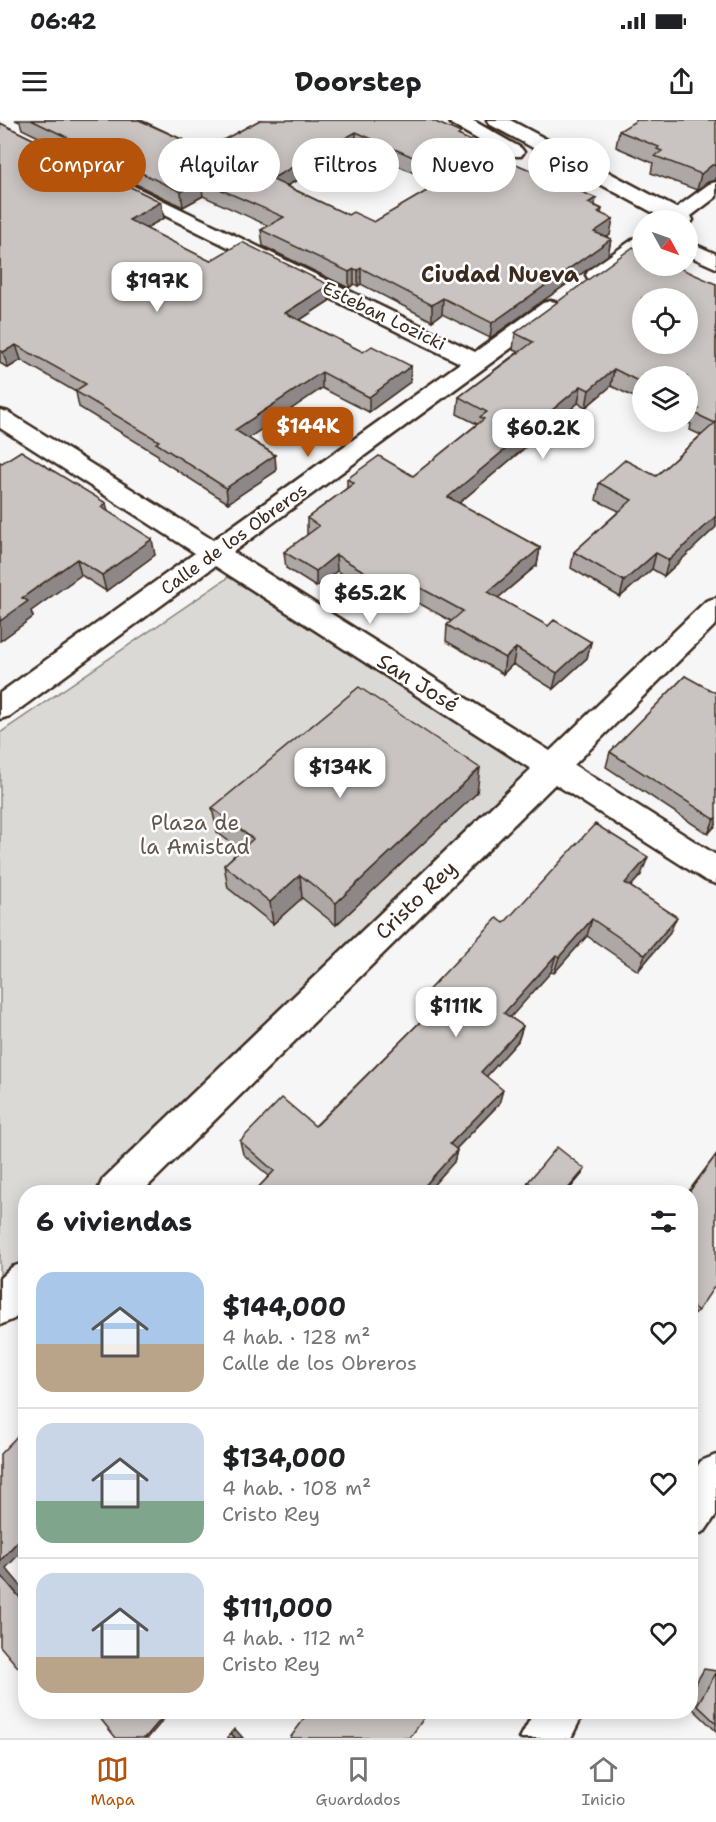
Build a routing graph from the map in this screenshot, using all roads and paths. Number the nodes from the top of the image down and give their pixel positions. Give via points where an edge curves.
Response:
1 (458, 120) edge
2 (496, 120) edge
3 (528, 159) edge
4 (716, 189) edge
5 (132, 192) edge
6 (661, 210) edge
7 (695, 210) edge
8 (632, 249) edge
9 (698, 253) edge
10 (716, 262) edge
11 (477, 362) junction
12 (0, 417) edge
13 (213, 553) junction
14 (716, 608) edge
15 (0, 708) edge
16 (552, 768) junction
17 (716, 871) edge
18 (123, 1185) edge
19 (18, 1288) edge
20 (0, 1305) edge
21 (716, 1476) edge
22 (698, 1504) edge
23 (556, 1719) edge
24 (544, 1738) edge

1 - 3 street
2 - 6 street
4 - 7 street
5 - 11 street, Esteban Lozicki
8 - 11 street, Calle de los Obreros
9 - 10 street
11 - 13 street, Calle de los Obreros
12 - 13 street, San José
13 - 15 street, Calle de los Obreros
13 - 16 street, San José
14 - 16 street, Cristo Rey
16 - 17 street, San José
16 - 18 street, Cristo Rey
19 - 20 street
21 - 22 street
23 - 24 street

